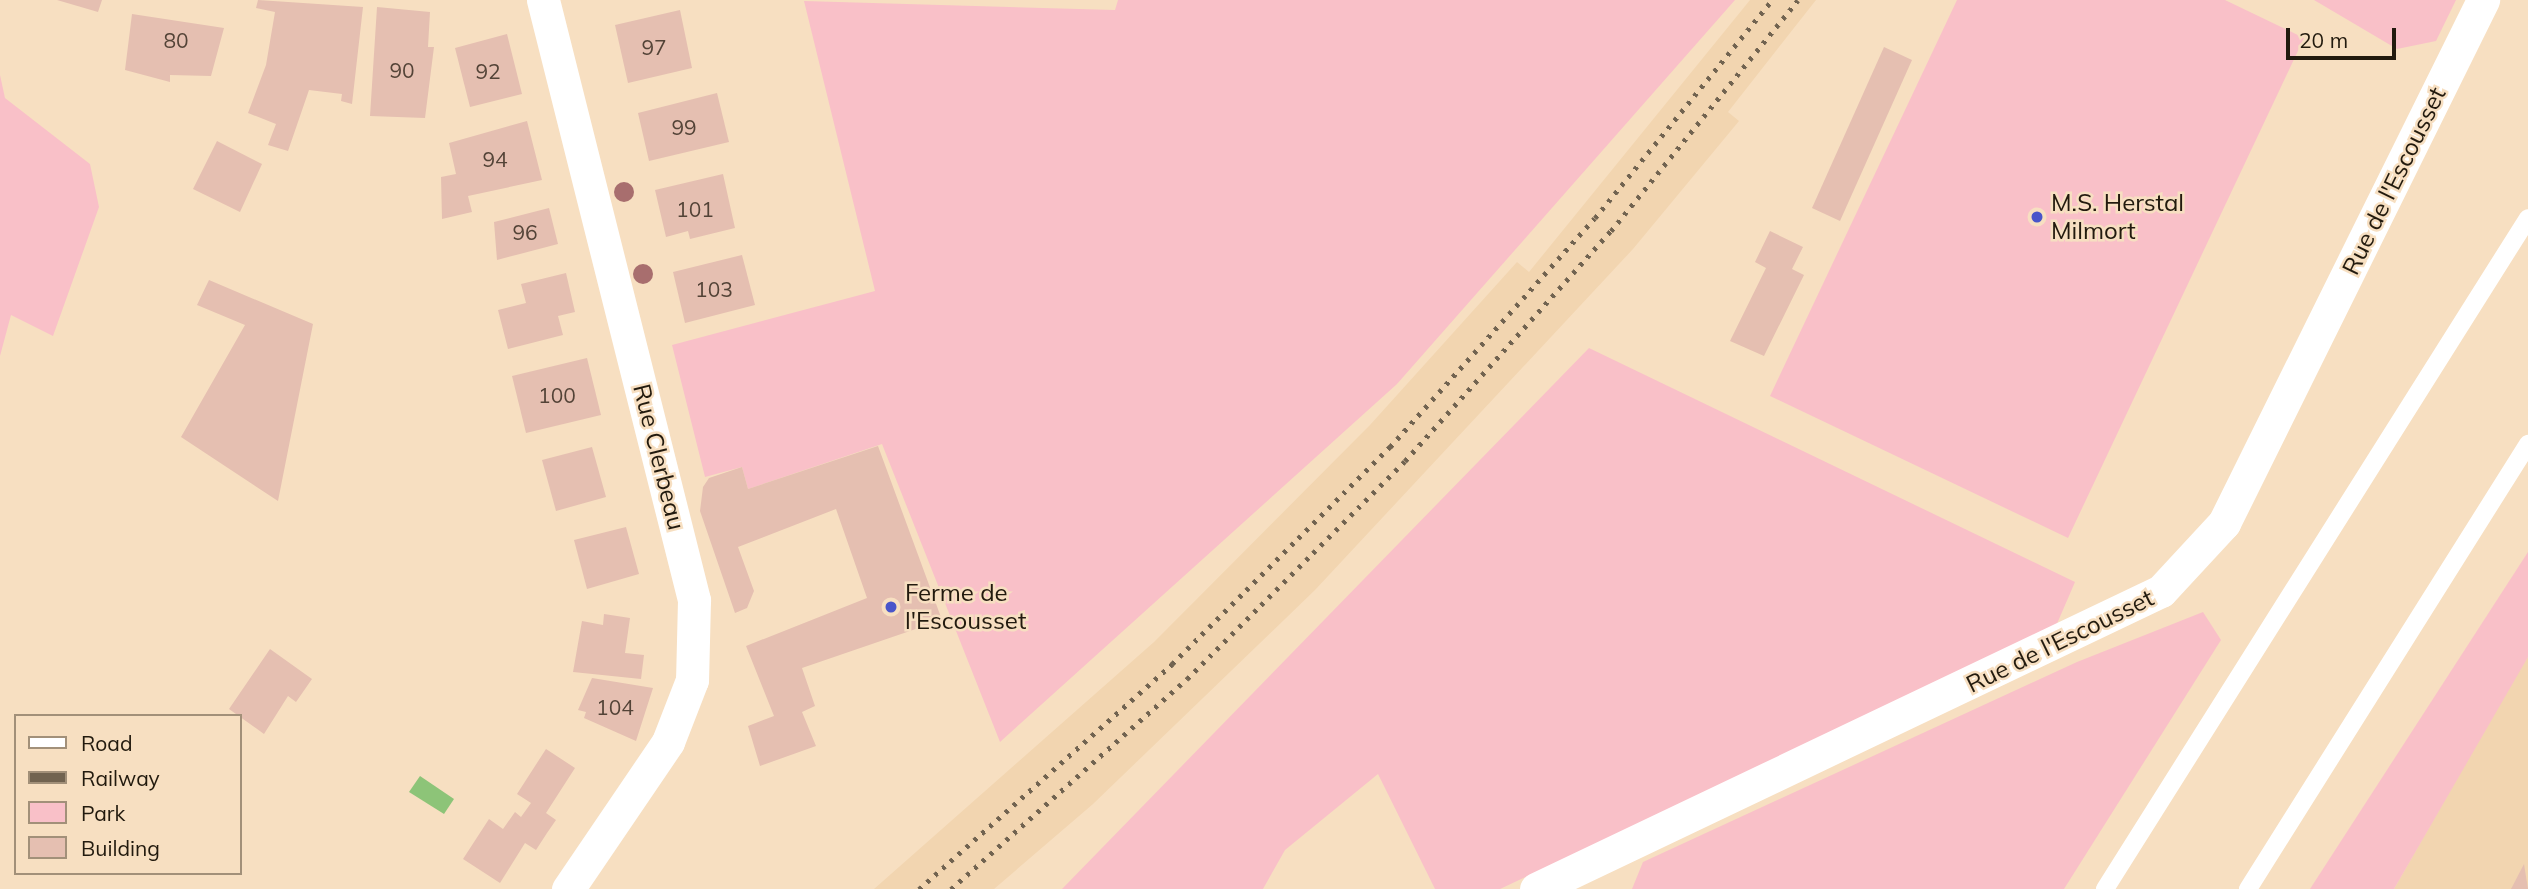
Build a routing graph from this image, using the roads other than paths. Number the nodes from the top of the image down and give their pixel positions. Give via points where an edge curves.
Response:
1 (543, 0) edge
2 (2483, 0) edge
3 (2528, 218) edge
4 (2528, 444) edge
5 (568, 889) edge
6 (1536, 889) edge
7 (2105, 889) edge
8 (2248, 889) edge

1 - 5 street, Rue Clerbeau via 694,600 692,680 668,742
2 - 6 street, Rue de l'Escousset via 2224,523 2186,568 2126,612
3 - 7 lane
4 - 8 lane

